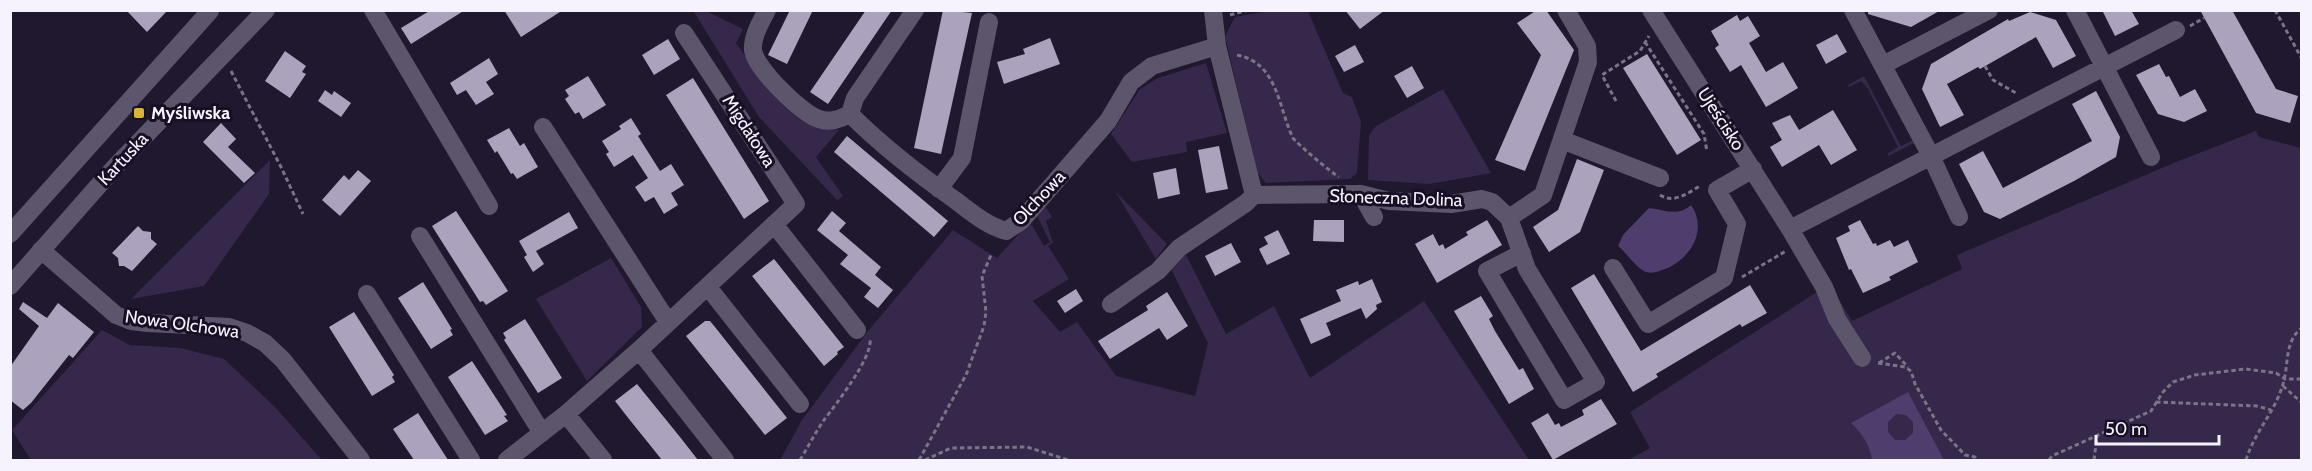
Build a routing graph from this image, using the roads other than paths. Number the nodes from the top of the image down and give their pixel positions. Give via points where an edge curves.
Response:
1 (266, 10) edge
2 (373, 10) edge
3 (767, 10) edge
4 (915, 10) edge
5 (1566, 10) edge
6 (1651, 10) edge
7 (1853, 10) edge
8 (1989, 10) edge
9 (2075, 10) edge
10 (210, 11) edge
11 (1220, 13) edge
12 (989, 22) dead end
13 (2185, 27) road end
14 (684, 33) dead end
15 (1218, 50) junction
16 (1883, 65) junction
17 (2105, 66) junction
18 (850, 114) junction
19 (543, 127) dead end
20 (1562, 140) junction
21 (1931, 156) junction
22 (2151, 157) dead end
23 (1754, 169) junction
24 (1660, 178) road end
25 (939, 189) junction
26 (1254, 195) junction
27 (1361, 195) junction
28 (489, 206) dead end
29 (1374, 217) dead end
30 (1959, 217) dead end
31 (1509, 218) junction
32 (774, 224) junction
33 (1790, 229) junction
34 (10, 234) edge
35 (420, 236) dead end
36 (41, 250) junction
37 (1522, 253) junction
38 (1613, 268) dead end
39 (10, 286) edge
40 (708, 287) junction
41 (367, 294) dead end
42 (1111, 304) dead end
43 (668, 322) junction
44 (857, 330) road end
45 (639, 350) junction
46 (1872, 361) road end
47 (800, 404) dead end
48 (566, 414) junction
49 (542, 433) junction
50 (361, 460) edge
51 (471, 460) edge
52 (507, 460) edge
53 (603, 460) edge
54 (725, 460) edge

1 - 36 street, Kartuska
2 - 28 street
3 - 18 street via 753,52 769,76 812,116 829,121
4 - 18 street via 855,98
5 - 20 street via 1587,46 1588,62
6 - 23 street, Ujeścisko
7 - 16 street
8 - 16 street
9 - 17 street
10 - 34 street
11 - 15 street
12 - 25 street via 962,158
13 - 17 street
14 - 32 street, Migdałowa via 796,204
15 - 25 street, Olchowa via 1152,66 1131,82 1108,121 1021,221 1006,231 992,227
15 - 26 street
16 - 21 street
17 - 21 street
17 - 22 street
18 - 25 street, Olchowa
19 - 43 street
20 - 24 street
20 - 31 street via 1543,195
21 - 30 street
21 - 33 street
23 - 33 street, Ujeścisko
23 - 38 street via 1717,190 1737,224 1724,278 1648,324
26 - 27 street, Słoneczna Dolina
26 - 42 street via 1179,248 1158,271
27 - 29 street
27 - 31 street, Słoneczna Dolina via 1389,201 1451,204 1482,199 1492,202
31 - 37 street
32 - 40 street, Migdałowa
32 - 44 street
33 - 46 street, Ujeścisko via 1824,287 1837,319
35 - 49 street
36 - 39 street, Kartuska
36 - 50 street, Nowa Olchowa via 116,315 130,321 229,327 265,343 283,360
37 - 37 street via 1527,269 1596,382 1564,400 1487,271
40 - 43 street, Migdałowa
40 - 47 street
41 - 51 street
43 - 45 street, Migdałowa
45 - 48 street, Migdałowa
45 - 54 street
48 - 49 street, Migdałowa
48 - 53 street
49 - 52 street, Migdałowa

